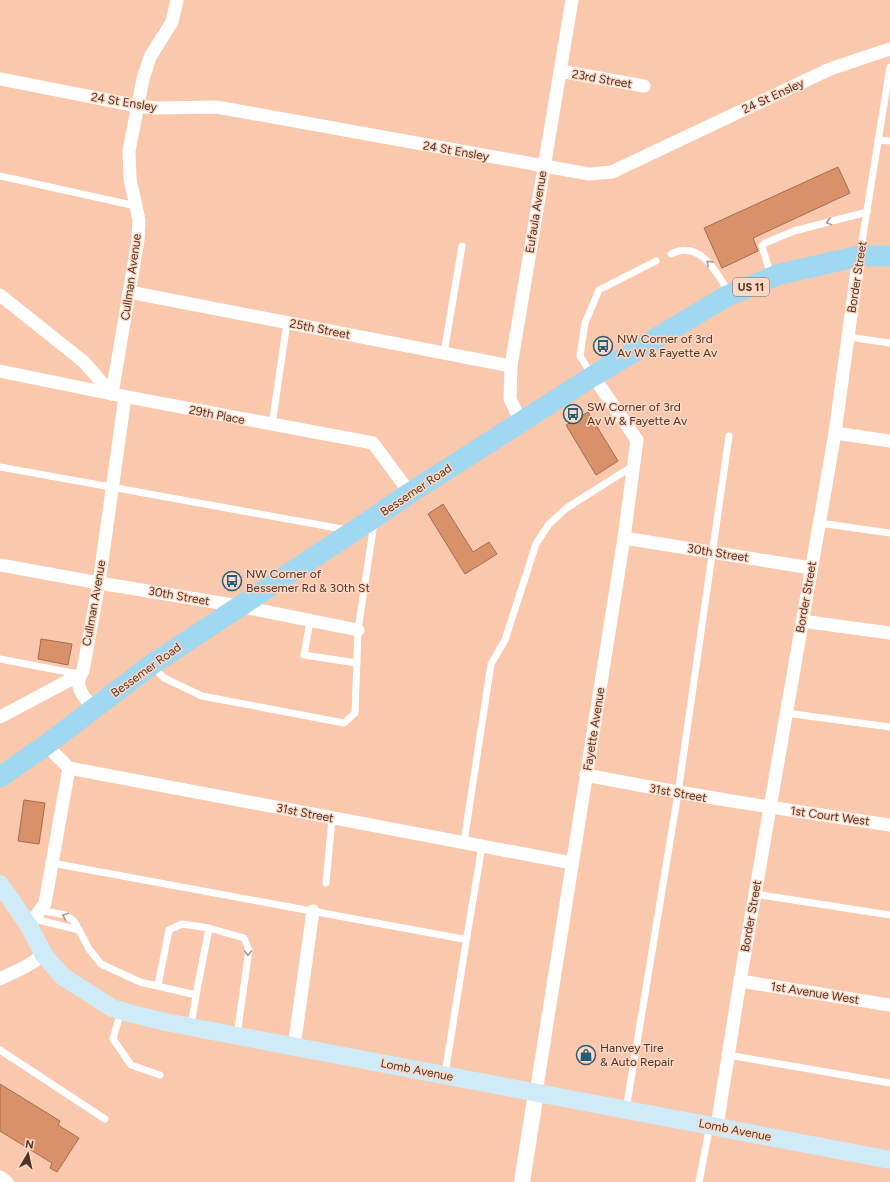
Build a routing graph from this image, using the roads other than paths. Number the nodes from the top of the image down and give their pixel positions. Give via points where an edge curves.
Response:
1 (177, 0) edge
2 (572, 0) edge
3 (890, 48) edge
4 (890, 67) edge
5 (560, 71) junction
6 (0, 79) edge
7 (644, 86) dead end
8 (138, 106) junction
9 (878, 140) junction
10 (890, 141) edge
11 (544, 167) junction
12 (0, 176) edge
13 (136, 206) junction
14 (867, 212) junction
15 (462, 246) dead end
16 (671, 254) dead end
17 (859, 256) junction
18 (890, 256) edge
19 (656, 261) dead end
20 (772, 278) junction
21 (129, 292) junction
22 (0, 295) edge
23 (731, 295) junction
24 (287, 322) junction
25 (848, 337) junction
26 (890, 344) edge
27 (444, 353) junction
28 (511, 366) junction
29 (0, 371) edge
30 (594, 376) junction
31 (118, 396) junction
32 (521, 422) junction
33 (272, 425) junction
34 (835, 433) junction
35 (729, 436) dead end
36 (890, 441) edge
37 (634, 466) junction
38 (0, 467) edge
39 (112, 488) junction
40 (410, 493) junction
41 (375, 517) junction
42 (819, 523) junction
43 (354, 531) junction
44 (890, 533) edge
45 (624, 538) junction
46 (712, 552) junction
47 (0, 565) edge
48 (811, 568) junction
49 (99, 583) junction
50 (238, 606) junction
51 (310, 621) junction
52 (802, 621) junction
53 (358, 630) junction
54 (890, 633) edge
55 (0, 659) edge
56 (357, 663) junction
57 (151, 665) junction
58 (80, 674) junction
59 (94, 708) junction
60 (786, 713) junction
61 (0, 717) edge
62 (890, 727) edge
63 (46, 745) junction
64 (68, 768) junction
65 (586, 775) junction
66 (0, 777) edge
67 (678, 793) junction
68 (771, 808) junction
69 (332, 818) junction
70 (890, 824) edge
71 (464, 842) junction
72 (482, 846) junction
73 (52, 863) junction
74 (572, 863) junction
75 (326, 883) dead end
76 (0, 884) edge
77 (755, 894) junction
78 (313, 911) junction
79 (890, 915) edge
80 (34, 918) junction
81 (209, 928) junction
82 (79, 930) junction
83 (467, 936) junction
84 (44, 955) junction
85 (0, 979) edge
86 (740, 981) junction
87 (158, 985) junction
88 (196, 995) junction
89 (890, 1005) edge
90 (121, 1011) junction
91 (191, 1027) junction
92 (237, 1036) junction
93 (294, 1047) junction
94 (0, 1051) edge
95 (728, 1055) junction
96 (160, 1075) dead end
97 (445, 1076) junction
98 (890, 1083) edge
99 (536, 1093) junction
100 (626, 1110) junction
101 (105, 1119) dead end
102 (714, 1126) junction
103 (890, 1160) edge
104 (0, 1177) edge
105 (7, 1182) edge
106 (522, 1182) edge
107 (699, 1182) edge

1 - 8 street, Cullman Avenue via 172,22 150,57
2 - 5 street, Eufaula Avenue
3 - 11 street, 24 St Ensley via 830,69 612,172 589,174
4 - 9 lane, Border Street
5 - 7 street, 23rd Street
5 - 11 street, Eufaula Avenue
6 - 8 street, 24 St Ensley
8 - 11 street, 24 St Ensley via 216,108
8 - 13 street, Cullman Avenue via 129,151 130,179
9 - 10 lane
9 - 14 lane, Border Street
11 - 28 street, Eufaula Avenue
12 - 13 lane
13 - 21 street, Cullman Avenue via 139,220 138,240
14 - 17 lane, Border Street
14 -> 20 lane via 794,231 764,243 762,246
15 - 27 lane
23 -> 16 lane via 705,258 692,250 684,249
17 - 18 main road, US 11
17 - 20 main road, Bessemer Road / US 11
17 - 25 street, Border Street
19 - 30 lane via 599,290 585,324 580,356
20 - 23 main road, Bessemer Road / US 11
21 - 24 street, 25th Street
21 - 31 street, Cullman Avenue
22 - 31 street via 84,362
23 - 30 main road, Bessemer Road / US 11
24 - 27 street, 25th Street
24 - 33 lane
25 - 26 lane
25 - 34 street, Border Street
27 - 28 street, 25th Street
28 - 32 street, Eufaula Avenue via 510,399
29 - 31 street, 29th Place
30 - 32 main road, Bessemer Road / US 11
30 - 37 street, Fayette Avenue via 637,440
31 - 33 street, 29th Place
31 - 39 street, Cullman Avenue
32 - 40 main road, Bessemer Road / US 11
33 - 40 street, 29th Place via 373,444
34 - 36 street
34 - 42 street, Border Street
35 - 46 lane
37 - 45 street, Fayette Avenue
37 - 71 lane via 568,506 549,524 536,544 505,640 491,664
38 - 39 lane
39 - 43 lane
39 - 49 street, Cullman Avenue
40 - 41 main road, Bessemer Road / US 11
41 - 43 main road, Bessemer Road / US 11
41 - 53 lane
42 - 44 lane
42 - 48 street, Border Street
43 - 50 main road, Bessemer Road / US 11
45 - 46 street, 30th Street
45 - 65 street, Fayette Avenue
46 - 48 street, 30th Street
46 - 67 lane
47 - 49 street, 30th Street
48 - 52 street, Border Street
49 - 50 street, 30th Street
49 - 58 street, Cullman Avenue via 83,671
50 - 51 street, 30th Street
50 - 57 main road, Bessemer Road / US 11
51 - 53 street, 30th Street
51 - 56 lane via 304,656
52 - 54 street
52 - 60 street, Border Street
53 - 56 lane
55 - 58 lane
56 - 57 lane via 355,714 344,723 202,696 164,678
57 - 59 main road, Bessemer Road / US 11
58 - 59 street, Cullman Avenue via 78,689
58 - 61 street
59 - 63 main road, Bessemer Road / US 11
60 - 62 lane
60 - 68 street, Border Street
63 - 64 street
63 - 66 main road, Bessemer Road / US 11
64 - 69 street, 31st Street
64 - 73 street
65 - 67 street, 31st Street
65 - 74 street, Fayette Avenue
67 - 68 street, 31st Street
67 - 100 lane
68 - 70 street, 1st Court West
68 - 77 street, Border Street
69 - 71 street, 31st Street
69 - 75 lane
71 - 72 street, 31st Street
72 - 74 street, 31st Street
72 - 83 lane
73 - 78 lane
73 - 80 street via 45,903
74 - 99 street, Fayette Avenue
76 - 80 main road, Lomb Avenue
77 - 79 lane
77 - 86 street, Border Street
78 - 83 lane via 463,938
78 - 93 street
80 - 82 lane
82 -> 80 lane via 74,921 66,915
80 - 84 main road, Lomb Avenue
81 - 87 lane via 182,924 169,930
81 - 88 lane
81 -> 92 lane via 244,938 249,950
82 - 87 lane via 101,964 140,982
83 - 97 lane
84 - 85 street
84 - 90 main road, Lomb Avenue via 62,976 112,1008
86 - 89 street, 1st Avenue West
86 - 95 street, Border Street
87 - 88 lane
88 - 91 lane
90 - 91 main road, Lomb Avenue
90 - 96 lane via 113,1039 131,1065
91 - 92 main road, Lomb Avenue
92 - 93 main road, Lomb Avenue
93 - 97 main road, Lomb Avenue
94 - 101 lane
95 - 98 lane
95 - 102 street, Border Street
97 - 99 main road, Lomb Avenue
99 - 100 main road, Lomb Avenue
99 - 106 street
100 - 102 main road, Lomb Avenue
102 - 103 main road, Lomb Avenue
102 - 107 lane
104 - 105 street

